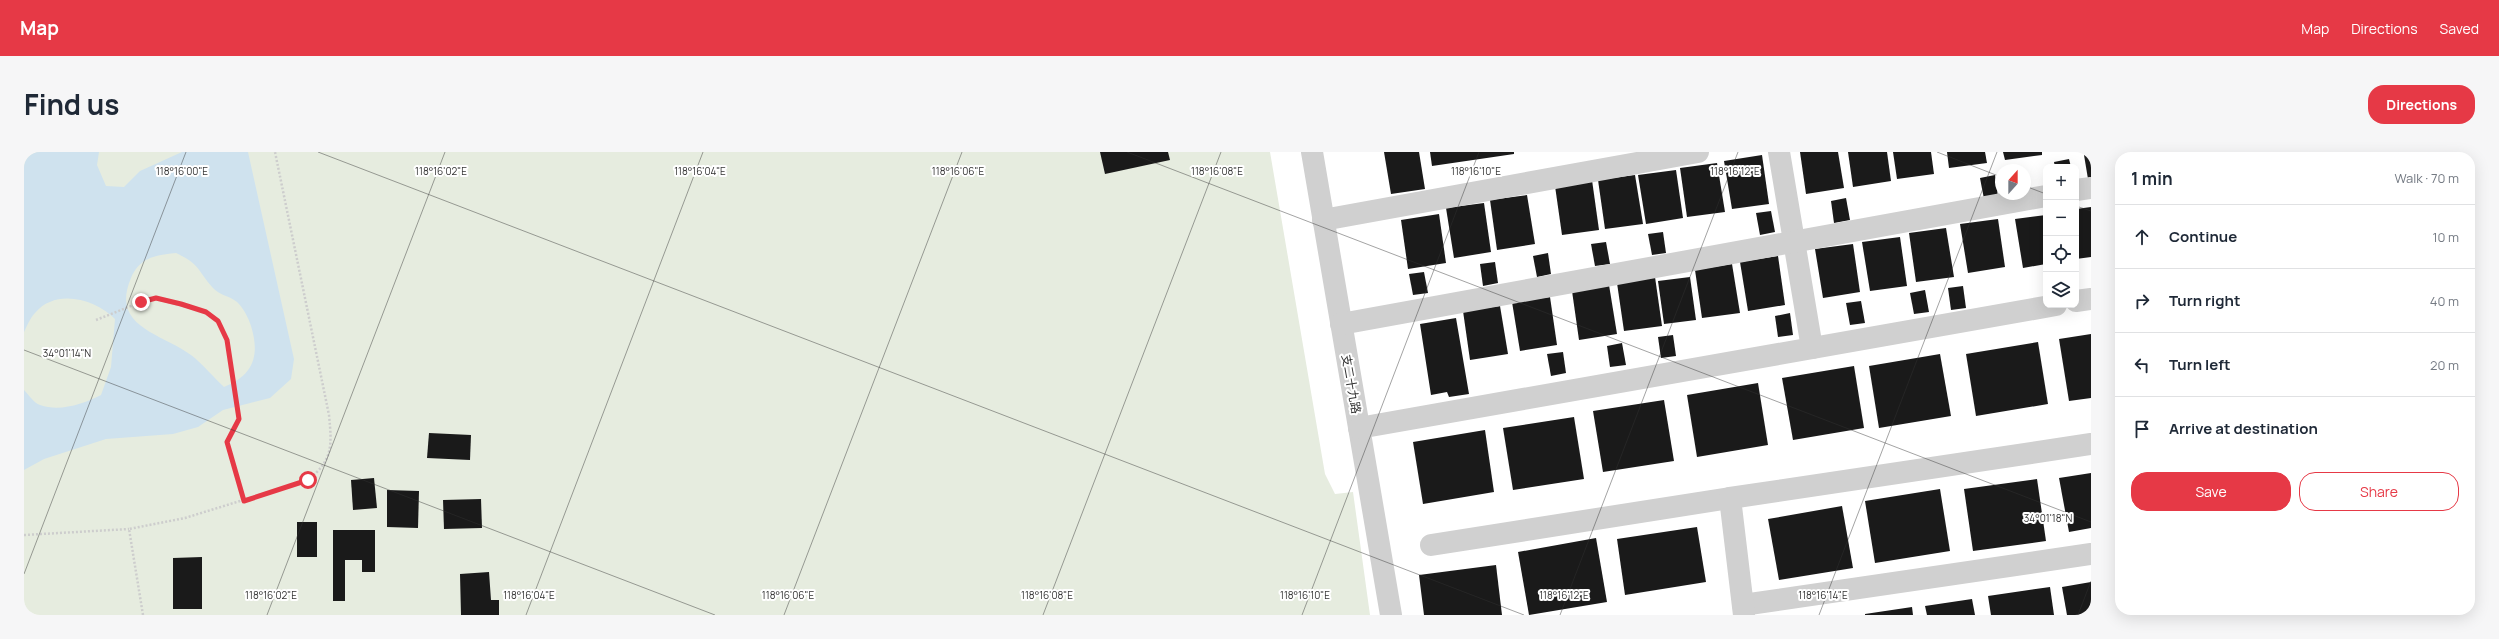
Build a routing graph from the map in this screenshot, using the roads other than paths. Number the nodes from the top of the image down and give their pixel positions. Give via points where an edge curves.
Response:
1 (1312, 152) edge
2 (1698, 152) edge
3 (1779, 152) edge
4 (2091, 188) edge
5 (2079, 190) edge
6 (2043, 197) edge
7 (1323, 220) junction
8 (1794, 242) junction
9 (2091, 299) edge
10 (2079, 301) edge
11 (2043, 307) edge
12 (1341, 324) junction
13 (1812, 348) junction
14 (1359, 428) junction
15 (2091, 444) edge
16 (1730, 498) junction
17 (1431, 545) dead end
18 (2091, 554) edge
19 (1743, 610) edge
20 (1391, 615) edge

1 - 7 street, 支二十九路
2 - 7 street
3 - 8 street
4 - 5 street
6 - 8 street
7 - 12 street, 支二十九路
8 - 12 street
8 - 13 street
9 - 10 street
11 - 13 street
12 - 14 street, 支二十九路
13 - 14 street
14 - 20 street, 支二十九路
15 - 16 street
16 - 17 street
16 - 19 street
18 - 19 street

